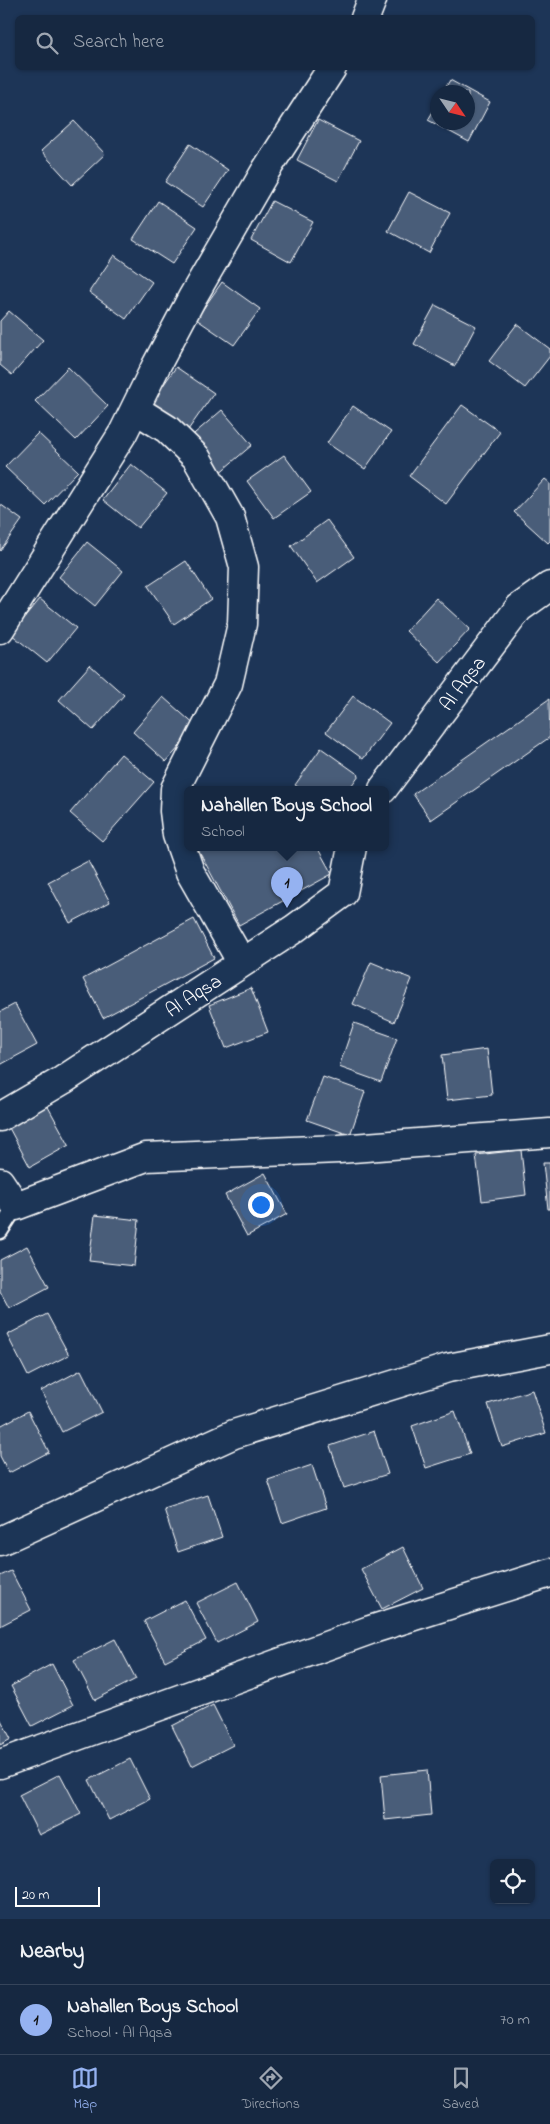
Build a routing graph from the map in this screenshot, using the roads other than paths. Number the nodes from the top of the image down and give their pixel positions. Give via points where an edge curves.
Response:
1 (372, 0) edge
2 (366, 15) edge
3 (331, 70) edge
4 (135, 409) junction
5 (550, 586) edge
6 (0, 629) edge
7 (385, 786) edge
8 (351, 851) edge
9 (242, 963) junction
10 (0, 1117) edge
11 (550, 1133) edge
12 (0, 1182) edge
13 (16, 1206) junction
14 (0, 1231) edge
15 (550, 1349) edge
16 (0, 1541) edge
17 (550, 1573) edge
18 (0, 1764) edge

1 - 2 street
3 - 4 street via 261,178 192,298
4 - 6 street via 124,434
4 - 9 street via 167,429 196,457 230,517 244,567 242,624 228,684 175,789 174,811 177,835 190,872
5 - 7 street, Al Aqsa via 519,608
8 - 9 street, Al Aqsa via 343,893
9 - 10 street, Al Aqsa via 63,1080
11 - 13 street via 339,1149 146,1157
12 - 13 street
13 - 14 lane
15 - 16 street via 448,1368 234,1434
17 - 18 street via 370,1630

